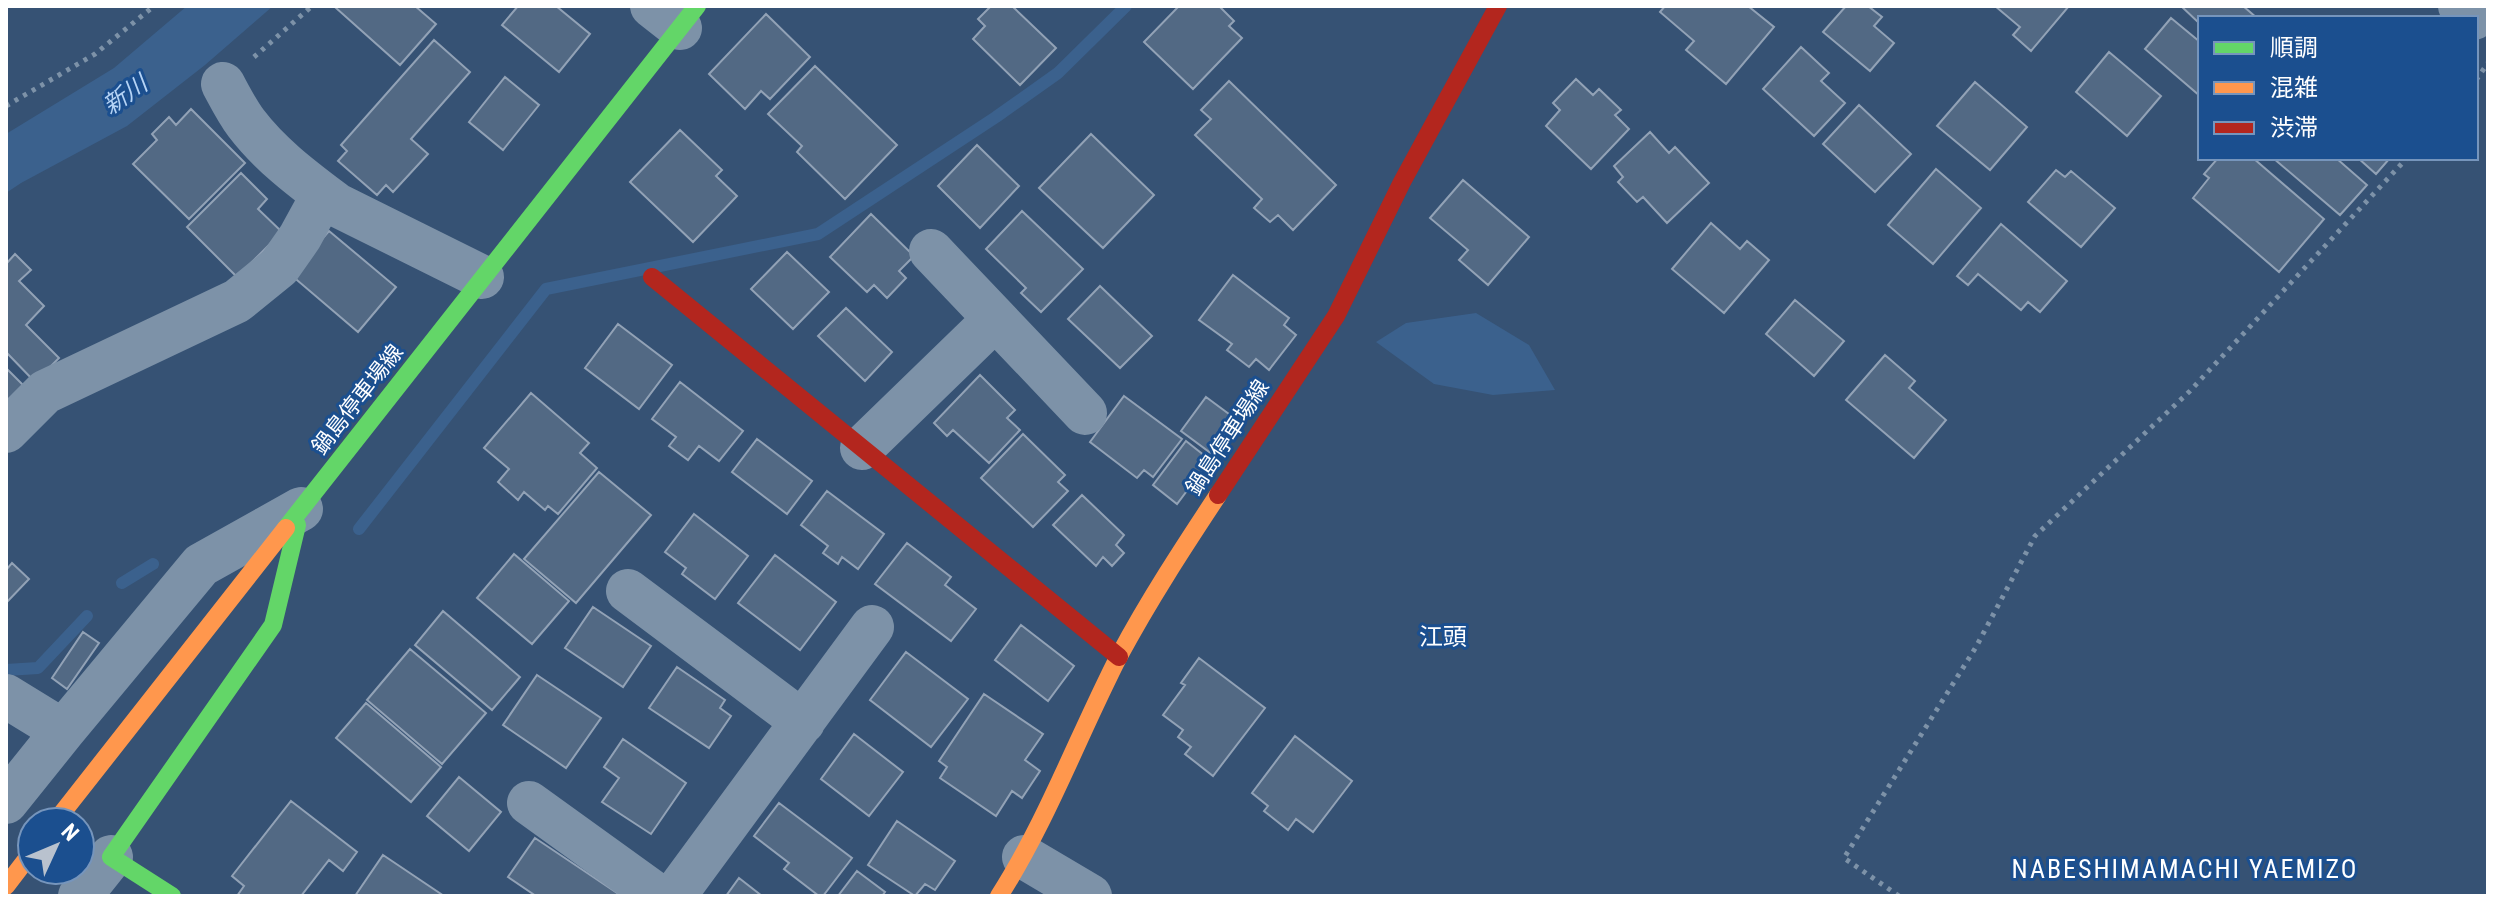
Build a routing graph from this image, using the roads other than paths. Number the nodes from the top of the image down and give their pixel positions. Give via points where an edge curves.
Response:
1 (1498, 6) edge
2 (676, 13) edge
3 (223, 84) road end
4 (323, 195) junction
5 (931, 251) dead end
6 (482, 277) junction
7 (652, 277) dead end
8 (995, 319) junction
9 (1085, 413) dead end
10 (6, 431) edge
11 (862, 448) junction
12 (301, 509) junction
13 (628, 591) dead end
14 (872, 627) dead end
15 (1119, 657) junction
16 (6, 696) edge
17 (803, 722) junction
18 (63, 731) junction
19 (6, 802) edge
20 (529, 803) dead end
21 (67, 806) edge
22 (111, 857) junction
23 (1024, 857) junction
24 (80, 896) edge
25 (172, 896) edge
26 (658, 896) edge
27 (674, 896) edge
28 (999, 896) edge
29 (1090, 896) edge

1 - 15 main road, 鍋島停車場線 via 1336,316 1162,580
2 - 6 main road, 鍋島停車場線
3 - 4 street via 244,121 277,158
4 - 6 street
4 - 10 street via 279,267 237,301 45,392
5 - 8 street
6 - 12 main road, 鍋島停車場線
7 - 11 main road
8 - 9 street
8 - 11 street
11 - 15 main road
12 - 18 street via 201,565
12 - 21 main road, 鍋島停車場線
12 - 22 main road via 273,625
13 - 17 street
14 - 17 street
15 - 23 main road, 鍋島停車場線
16 - 18 street
17 - 27 street
18 - 19 street
20 - 26 street
22 - 24 street
22 - 25 main road
23 - 28 main road, 鍋島停車場線
23 - 29 street

